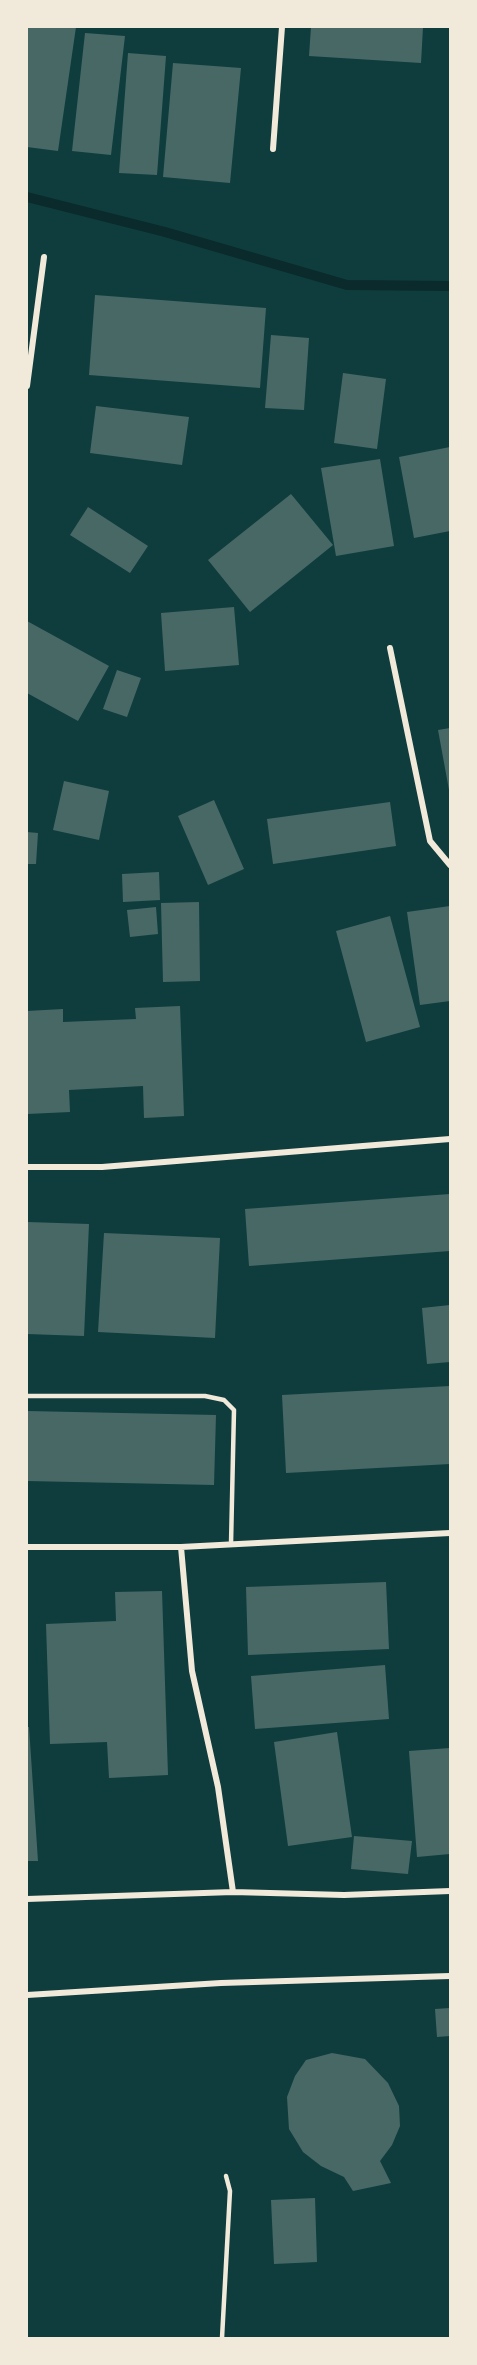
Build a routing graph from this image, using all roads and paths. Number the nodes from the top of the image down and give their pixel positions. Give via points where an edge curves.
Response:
1 (282, 27) edge
2 (273, 149) dead end
3 (44, 257) dead end
4 (27, 386) edge
5 (390, 648) dead end
6 (450, 865) edge
7 (450, 1139) edge
8 (27, 1167) edge
9 (27, 1396) edge
10 (450, 1533) edge
11 (231, 1544) junction
12 (27, 1547) edge
13 (182, 1547) junction
14 (450, 1891) edge
15 (233, 1892) junction
16 (27, 1899) edge
17 (450, 1976) edge
18 (27, 1995) edge
19 (226, 2176) dead end
20 (222, 2338) edge

1 - 2 street
3 - 4 street
5 - 6 street via 430,841
7 - 8 street via 102,1167
9 - 11 lane via 205,1396 224,1400 234,1410
10 - 11 street
11 - 13 street
12 - 13 street
13 - 15 street via 192,1671 218,1787
14 - 15 street
15 - 16 street
17 - 18 street via 221,1983
19 - 20 lane via 230,2191

